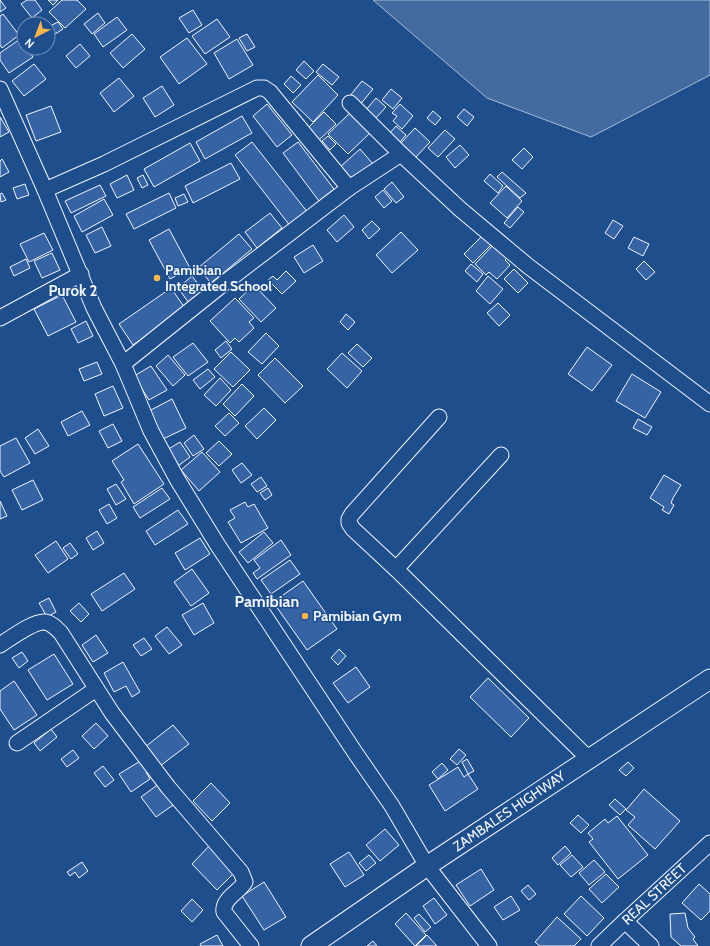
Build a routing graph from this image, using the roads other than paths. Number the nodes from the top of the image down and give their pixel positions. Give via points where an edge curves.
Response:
1 (0, 89) edge
2 (350, 104) dead end
3 (401, 154) junction
4 (349, 188) junction
5 (45, 190) junction
6 (81, 274) junction
7 (0, 318) edge
8 (123, 364) junction
9 (710, 404) edge
10 (439, 417) dead end
11 (501, 455) dead end
12 (396, 569) junction
13 (0, 645) edge
14 (710, 679) edge
15 (96, 689) junction
16 (17, 743) dead end
17 (588, 758) junction
18 (710, 843) edge
19 (427, 866) junction
20 (625, 921) junction
21 (251, 946) edge
22 (311, 946) edge
23 (489, 946) edge
24 (599, 946) edge
25 (651, 946) edge

1 - 5 street
2 - 3 street
3 - 4 street
3 - 9 street via 460,209 528,266
4 - 5 street via 270,92 264,88 257,88 104,164
4 - 8 street
5 - 6 street
6 - 7 street
6 - 8 street via 94,308
8 - 19 street via 151,431 177,479 392,806
10 - 12 street via 349,519 353,529
11 - 12 street
12 - 17 street
13 - 15 street via 39,622 46,622 60,633
14 - 17 main road, ZAMBALES HIGHWAY
15 - 16 street
15 - 21 street via 168,787 241,872 245,882 226,903 224,912
17 - 19 main road, ZAMBALES HIGHWAY
18 - 20 street, REAL STREET
19 - 22 main road, ZAMBALES HIGHWAY
19 - 23 street
20 - 24 street, REAL STREET
20 - 25 street

